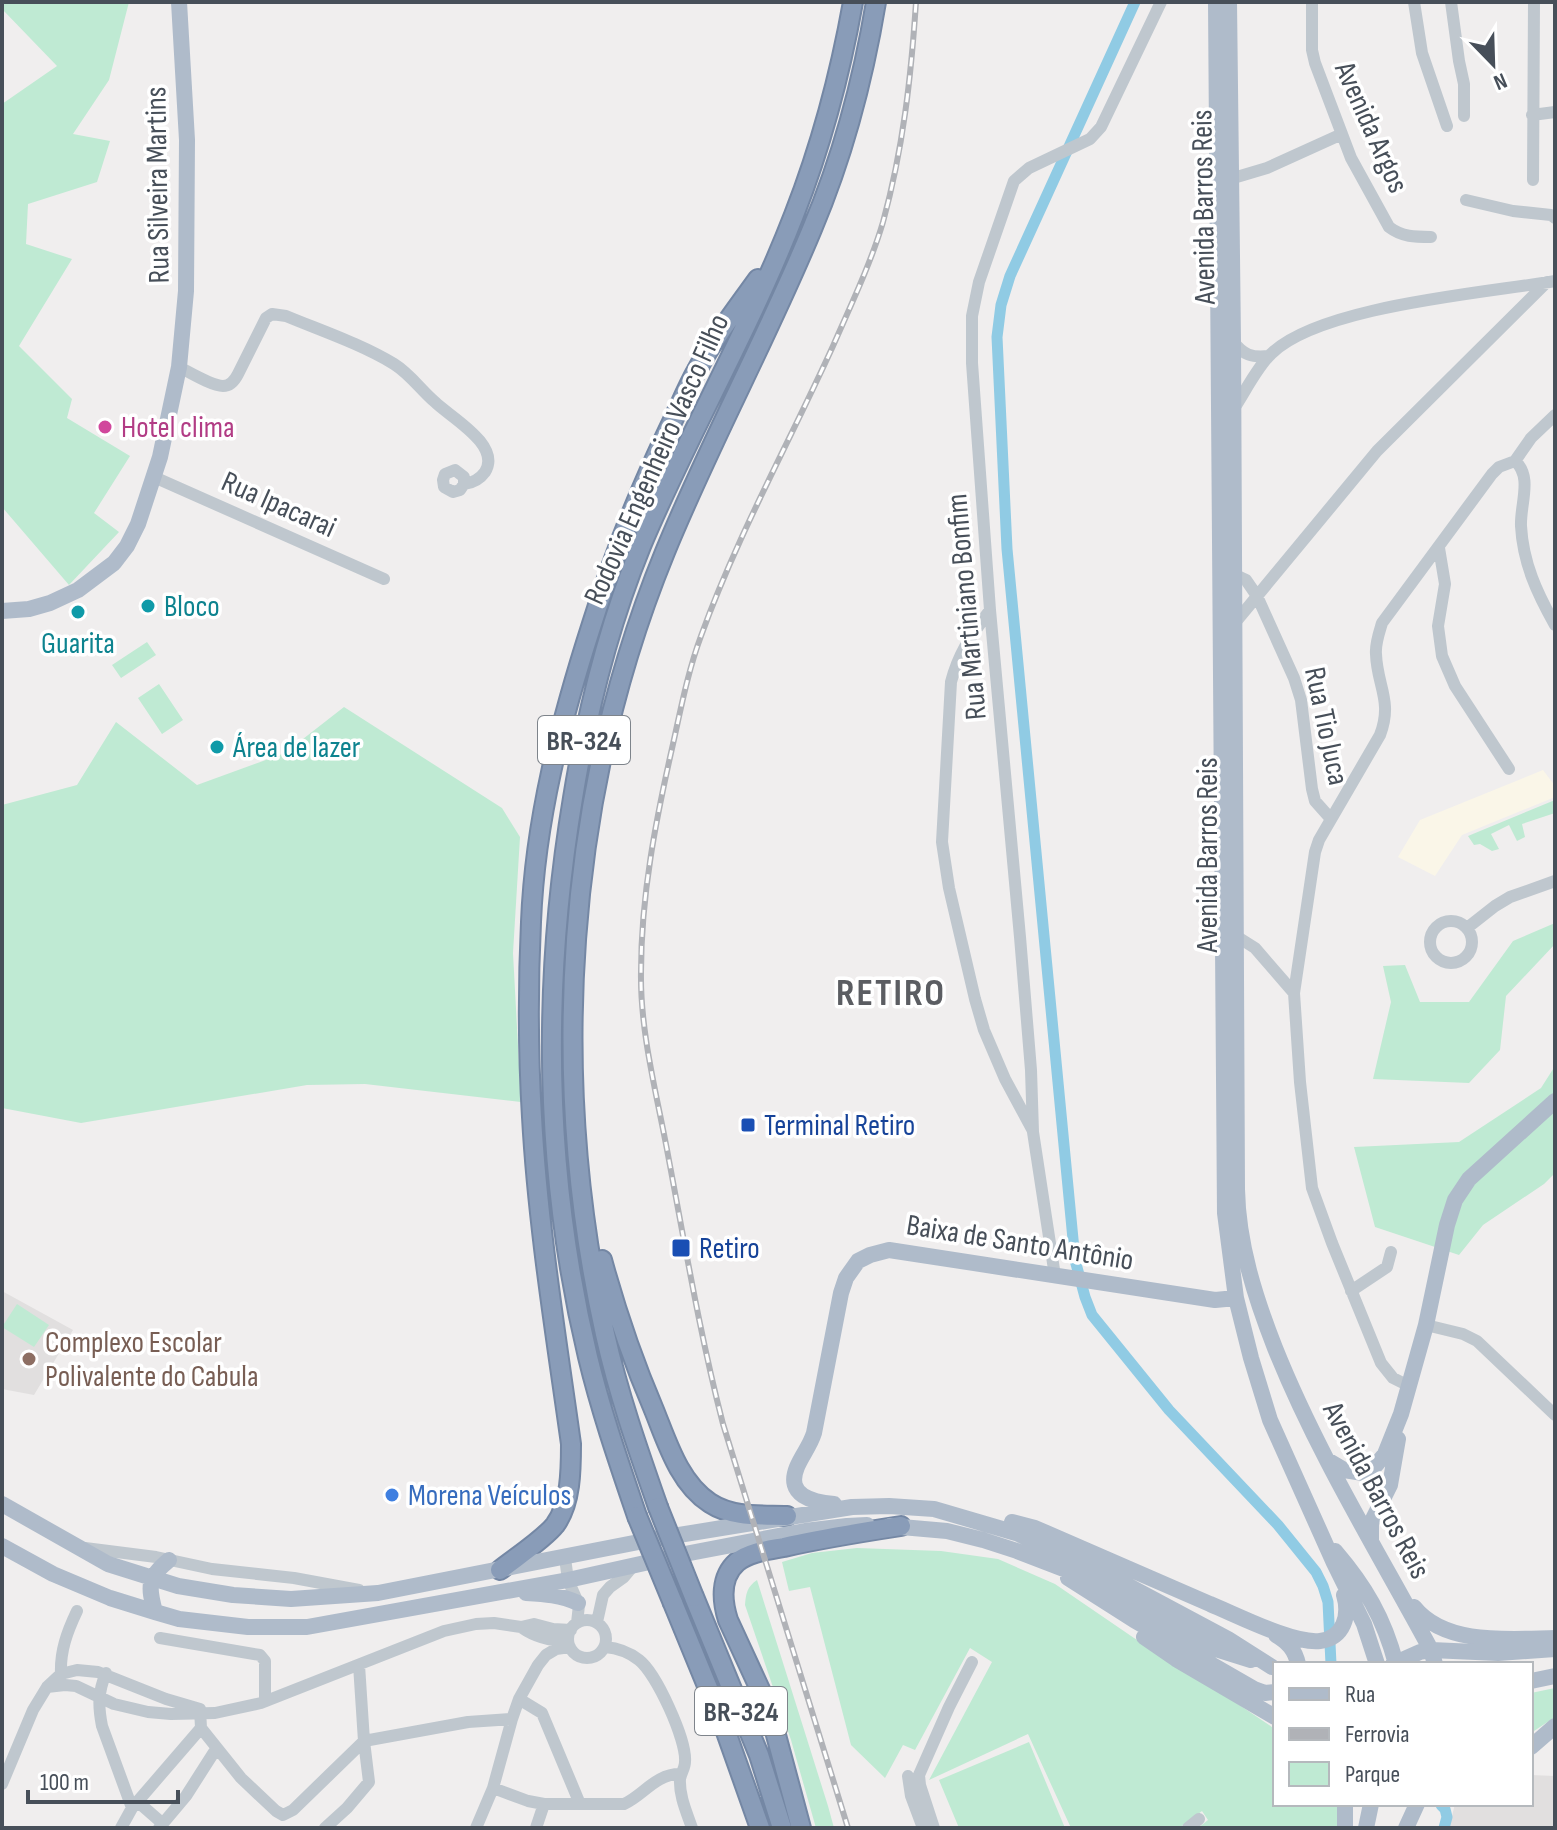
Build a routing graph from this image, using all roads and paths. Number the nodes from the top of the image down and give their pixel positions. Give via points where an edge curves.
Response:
1 (179, 2) edge
2 (853, 2) edge
3 (876, 2) edge
4 (1161, 2) edge
5 (1216, 2) edge
6 (1229, 2) edge
7 (1312, 2) edge
8 (1414, 2) edge
9 (1451, 2) edge
10 (1534, 2) edge
11 (1555, 112) edge
12 (1532, 115) junction
13 (1464, 116) dead end
14 (1447, 126) dead end
15 (1342, 134) junction
16 (1230, 179) junction
17 (1533, 180) dead end
18 (1466, 200) dead end
19 (1555, 218) edge
20 (1431, 237) dead end
21 (780, 247) junction
22 (1551, 282) edge
23 (1233, 341) junction
24 (1269, 356) junction
25 (179, 367) junction
26 (1233, 410) junction
27 (1555, 415) edge
28 (1515, 461) junction
29 (154, 477) junction
30 (464, 484) dead end
31 (1439, 548) junction
32 (1233, 574) junction
33 (384, 579) dead end
34 (1257, 596) junction
35 (990, 610) junction
36 (2, 611) edge
37 (1234, 624) junction
38 (1555, 625) edge
39 (565, 714) junction
40 (1509, 769) dead end
41 (1331, 819) junction
42 (562, 865) junction
43 (1555, 881) edge
44 (1467, 928) dead end
45 (1236, 936) junction
46 (1294, 993) junction
47 (1555, 1101) edge
48 (1033, 1132) junction
49 (581, 1187) junction
50 (1391, 1252) dead end
51 (1246, 1258) junction
52 (1062, 1277) junction
53 (1351, 1291) junction
54 (1236, 1298) junction
55 (1426, 1325) junction
56 (1409, 1386) junction
57 (1401, 1414) junction
58 (1555, 1415) edge
59 (1326, 1460) junction
60 (1363, 1473) junction
61 (1382, 1500) junction
62 (2, 1504) edge
63 (852, 1507) junction
64 (934, 1509) junction
65 (787, 1516) junction
66 (901, 1526) junction
67 (1321, 1534) junction
68 (1372, 1542) junction
69 (2, 1546) edge
70 (74, 1546) junction
71 (565, 1558) junction
72 (169, 1560) junction
73 (1043, 1561) junction
74 (1334, 1563) junction
75 (634, 1565) junction
76 (500, 1570) junction
77 (151, 1578) junction
78 (568, 1580) junction
79 (1396, 1586) junction
80 (500, 1591) junction
81 (1086, 1592) junction
82 (378, 1593) junction
83 (578, 1603) junction
84 (77, 1611) dead end
85 (155, 1612) junction
86 (597, 1622) junction
87 (1260, 1625) junction
88 (572, 1635) junction
89 (160, 1638) dead end
90 (1555, 1638) edge
91 (605, 1647) junction
92 (1555, 1649) edge
93 (1433, 1657) edge
94 (972, 1662) dead end
95 (1297, 1662) edge
96 (1376, 1662) edge
97 (1395, 1662) edge
98 (1397, 1662) edge
99 (359, 1665) junction
100 (1273, 1668) edge
101 (106, 1673) junction
102 (61, 1674) junction
103 (1555, 1676) edge
104 (1533, 1681) edge
105 (47, 1687) junction
106 (1273, 1692) edge
107 (98, 1697) junction
108 (519, 1699) junction
109 (265, 1701) junction
110 (200, 1712) junction
111 (1273, 1716) edge
112 (512, 1719) junction
113 (1555, 1726) edge
114 (201, 1728) junction
115 (364, 1741) junction
116 (1533, 1745) edge
117 (216, 1749) junction
118 (680, 1774) junction
119 (908, 1776) dead end
120 (2, 1784) edge
121 (493, 1788) junction
122 (544, 1804) junction
123 (580, 1804) junction
124 (135, 1805) junction
125 (1345, 1806) edge
126 (1371, 1806) edge
127 (1416, 1806) edge
128 (1199, 1819) dead end
129 (1408, 1825) edge
130 (161, 1826) edge
131 (121, 1828) edge
132 (325, 1828) edge
133 (476, 1828) edge
134 (536, 1828) edge
135 (692, 1828) edge
136 (760, 1828) edge
137 (782, 1828) edge
138 (801, 1828) edge
139 (923, 1828) edge
140 (934, 1828) edge
141 (1188, 1828) edge
142 (1345, 1828) edge
143 (1366, 1828) edge

1 - 25 main road, Rua Silveira Martins via 188,244
2 - 21 highway, Rodovia Engenheiro Vasco Filho / BR-324 via 829,112
3 - 49 highway, Rodovia Engenheiro Vasco Filho / BR-324 via 862,75 824,199 666,549 617,694 578,920 572,1016
4 - 35 street, Rua Martiniano Bonfim via 1096,134 1014,181 979,282 972,316 972,363
5 - 54 main road, Avenida Barros Reis via 1225,1200
6 - 16 main road, Avenida Barros Reis
7 - 15 street, Avenida Argos via 1312,50
8 - 14 street via 1422,53
9 - 13 street
10 - 12 street
11 - 12 street
12 - 17 street
15 - 16 street
15 - 20 street, Avenida Argos via 1389,227 1407,236
16 - 23 main road, Avenida Barros Reis
18 - 19 street
21 - 39 highway via 697,370 647,474 606,580
21 - 42 highway, Rodovia Engenheiro Vasco Filho / BR-324 via 625,586 590,711
22 - 24 street via 1344,319 1310,328
22 - 34 street via 1387,440
23 - 24 street via 1250,356
23 - 26 main road, Avenida Barros Reis
24 - 26 street
25 - 29 main road, Rua Silveira Martins
25 - 30 street via 228,385 266,318 286,316 395,365 476,435 487,452 487,467 479,478
26 - 32 main road, Avenida Barros Reis
27 - 28 street
28 - 31 street via 1492,474
28 - 38 street via 1525,479 1525,557
29 - 33 street, Rua Ipacarai
29 - 36 main road, Rua Silveira Martins via 138,524 114,563 50,603
31 - 40 street via 1445,584 1438,626 1442,656 1455,686
31 - 41 street via 1382,623 1375,650 1386,703 1384,723
32 - 34 street via 1246,580
32 - 37 main road, Avenida Barros Reis
34 - 37 street
34 - 41 street, Rua Tio Juca via 1301,700 1315,801
35 - 48 street, Rua Martiniano Bonfim
35 - 48 street via 964,645 951,682 942,842 984,1030
37 - 45 main road, Avenida Barros Reis
39 - 42 highway
39 - 76 highway via 536,864 530,1051 536,1167 571,1477 554,1526
41 - 46 street via 1315,852
42 - 136 highway, Rodovia Engenheiro Vasco Filho / BR-324, bridge via 551,1016 553,1117 569,1259 588,1357 637,1516
43 - 44 street via 1510,897
45 - 46 street via 1255,948
45 - 51 main road, Avenida Barros Reis via 1237,1196
46 - 53 street via 1312,1188
47 - 55 main road via 1461,1189 1447,1225
48 - 52 street, Rua Martiniano Bonfim
49 - 65 highway via 631,1355 684,1476 701,1496 727,1512
49 - 137 highway, Rodovia Engenheiro Vasco Filho / BR-324, bridge via 605,1336 633,1436 759,1755
50 - 53 street via 1387,1267
51 - 54 main road
51 - 59 main road, Avenida Barros Reis via 1268,1330
52 - 54 main road, Baixa de Santo Antônio via 1215,1300
52 - 63 main road, Baixa de Santo Antônio via 889,1250 855,1264 841,1293 811,1444 795,1472 804,1498
53 - 56 street via 1381,1363
54 - 67 main road, Avenida Barros Reis via 1270,1420
55 - 56 main road
55 - 58 street via 1477,1341
56 - 57 main road
57 - 60 main road via 1385,1454
57 - 61 main road via 1393,1472
59 - 60 main road
59 - 68 main road, Avenida Barros Reis
60 - 61 main road via 1377,1481
61 - 68 main road via 1371,1523
62 - 70 main road
63 - 64 main road
63 - 65 main road
64 - 87 main road via 1035,1528
64 - 100 main road via 1016,1533 1082,1561
65 - 71 main road
66 - 73 main road via 947,1531
66 - 75 main road via 805,1531
66 - 138 highway via 748,1555 725,1581 723,1605 769,1709
67 - 74 main road, Avenida Barros Reis
67 - 97 main road via 1370,1596
68 - 79 main road, Avenida Barros Reis
69 - 85 main road via 53,1574
70 - 72 street
70 - 77 main road
71 - 76 main road
71 - 78 street
72 - 77 main road
72 - 82 street
73 - 81 main road
73 - 100 main road via 1082,1576 1216,1649
74 - 87 main road via 1347,1605 1342,1629 1335,1635 1308,1641
74 - 96 main road, Avenida Barros Reis
75 - 78 main road
75 - 86 street via 603,1595
76 - 82 main road
77 - 82 main road via 233,1595 291,1599
77 - 85 main road
78 - 80 main road
78 - 83 street
79 - 90 main road via 1421,1616 1461,1635
79 - 93 main road, Avenida Barros Reis
80 - 83 main road
80 - 85 main road via 307,1627 248,1627
81 - 106 main road via 1254,1689
81 - 111 main road via 1176,1659
83 - 88 street
84 - 102 street via 63,1644
86 - 88 street via 587,1620
86 - 91 street via 607,1638
87 - 95 main road via 1286,1640
88 - 91 street via 574,1653 586,1658
88 - 99 street via 552,1640 521,1627 476,1624
88 - 108 street via 546,1655
89 - 109 street via 260,1655 265,1661
91 - 118 street via 632,1655 653,1676 681,1736 685,1762
92 - 93 main road
93 - 98 main road via 1420,1652
94 - 140 street via 919,1775
99 - 109 street
99 - 115 street
101 - 102 street
101 - 107 street
101 - 110 street
102 - 105 street
103 - 104 main road
105 - 107 street via 76,1686
105 - 120 street
107 - 110 street via 148,1712
107 - 124 street via 102,1726
108 - 112 street
108 - 123 street via 542,1713
109 - 110 street
110 - 114 street
112 - 115 street
112 - 121 street
113 - 116 main road
114 - 117 street
114 - 124 street
115 - 117 street via 283,1815
115 - 132 street via 369,1782
117 - 130 street
118 - 123 street via 656,1781 624,1804
118 - 135 street
119 - 139 street
121 - 122 street
121 - 133 street
122 - 123 street
122 - 134 street
124 - 130 street
124 - 131 street
125 - 142 main road
126 - 143 main road
127 - 129 main road
128 - 141 street

